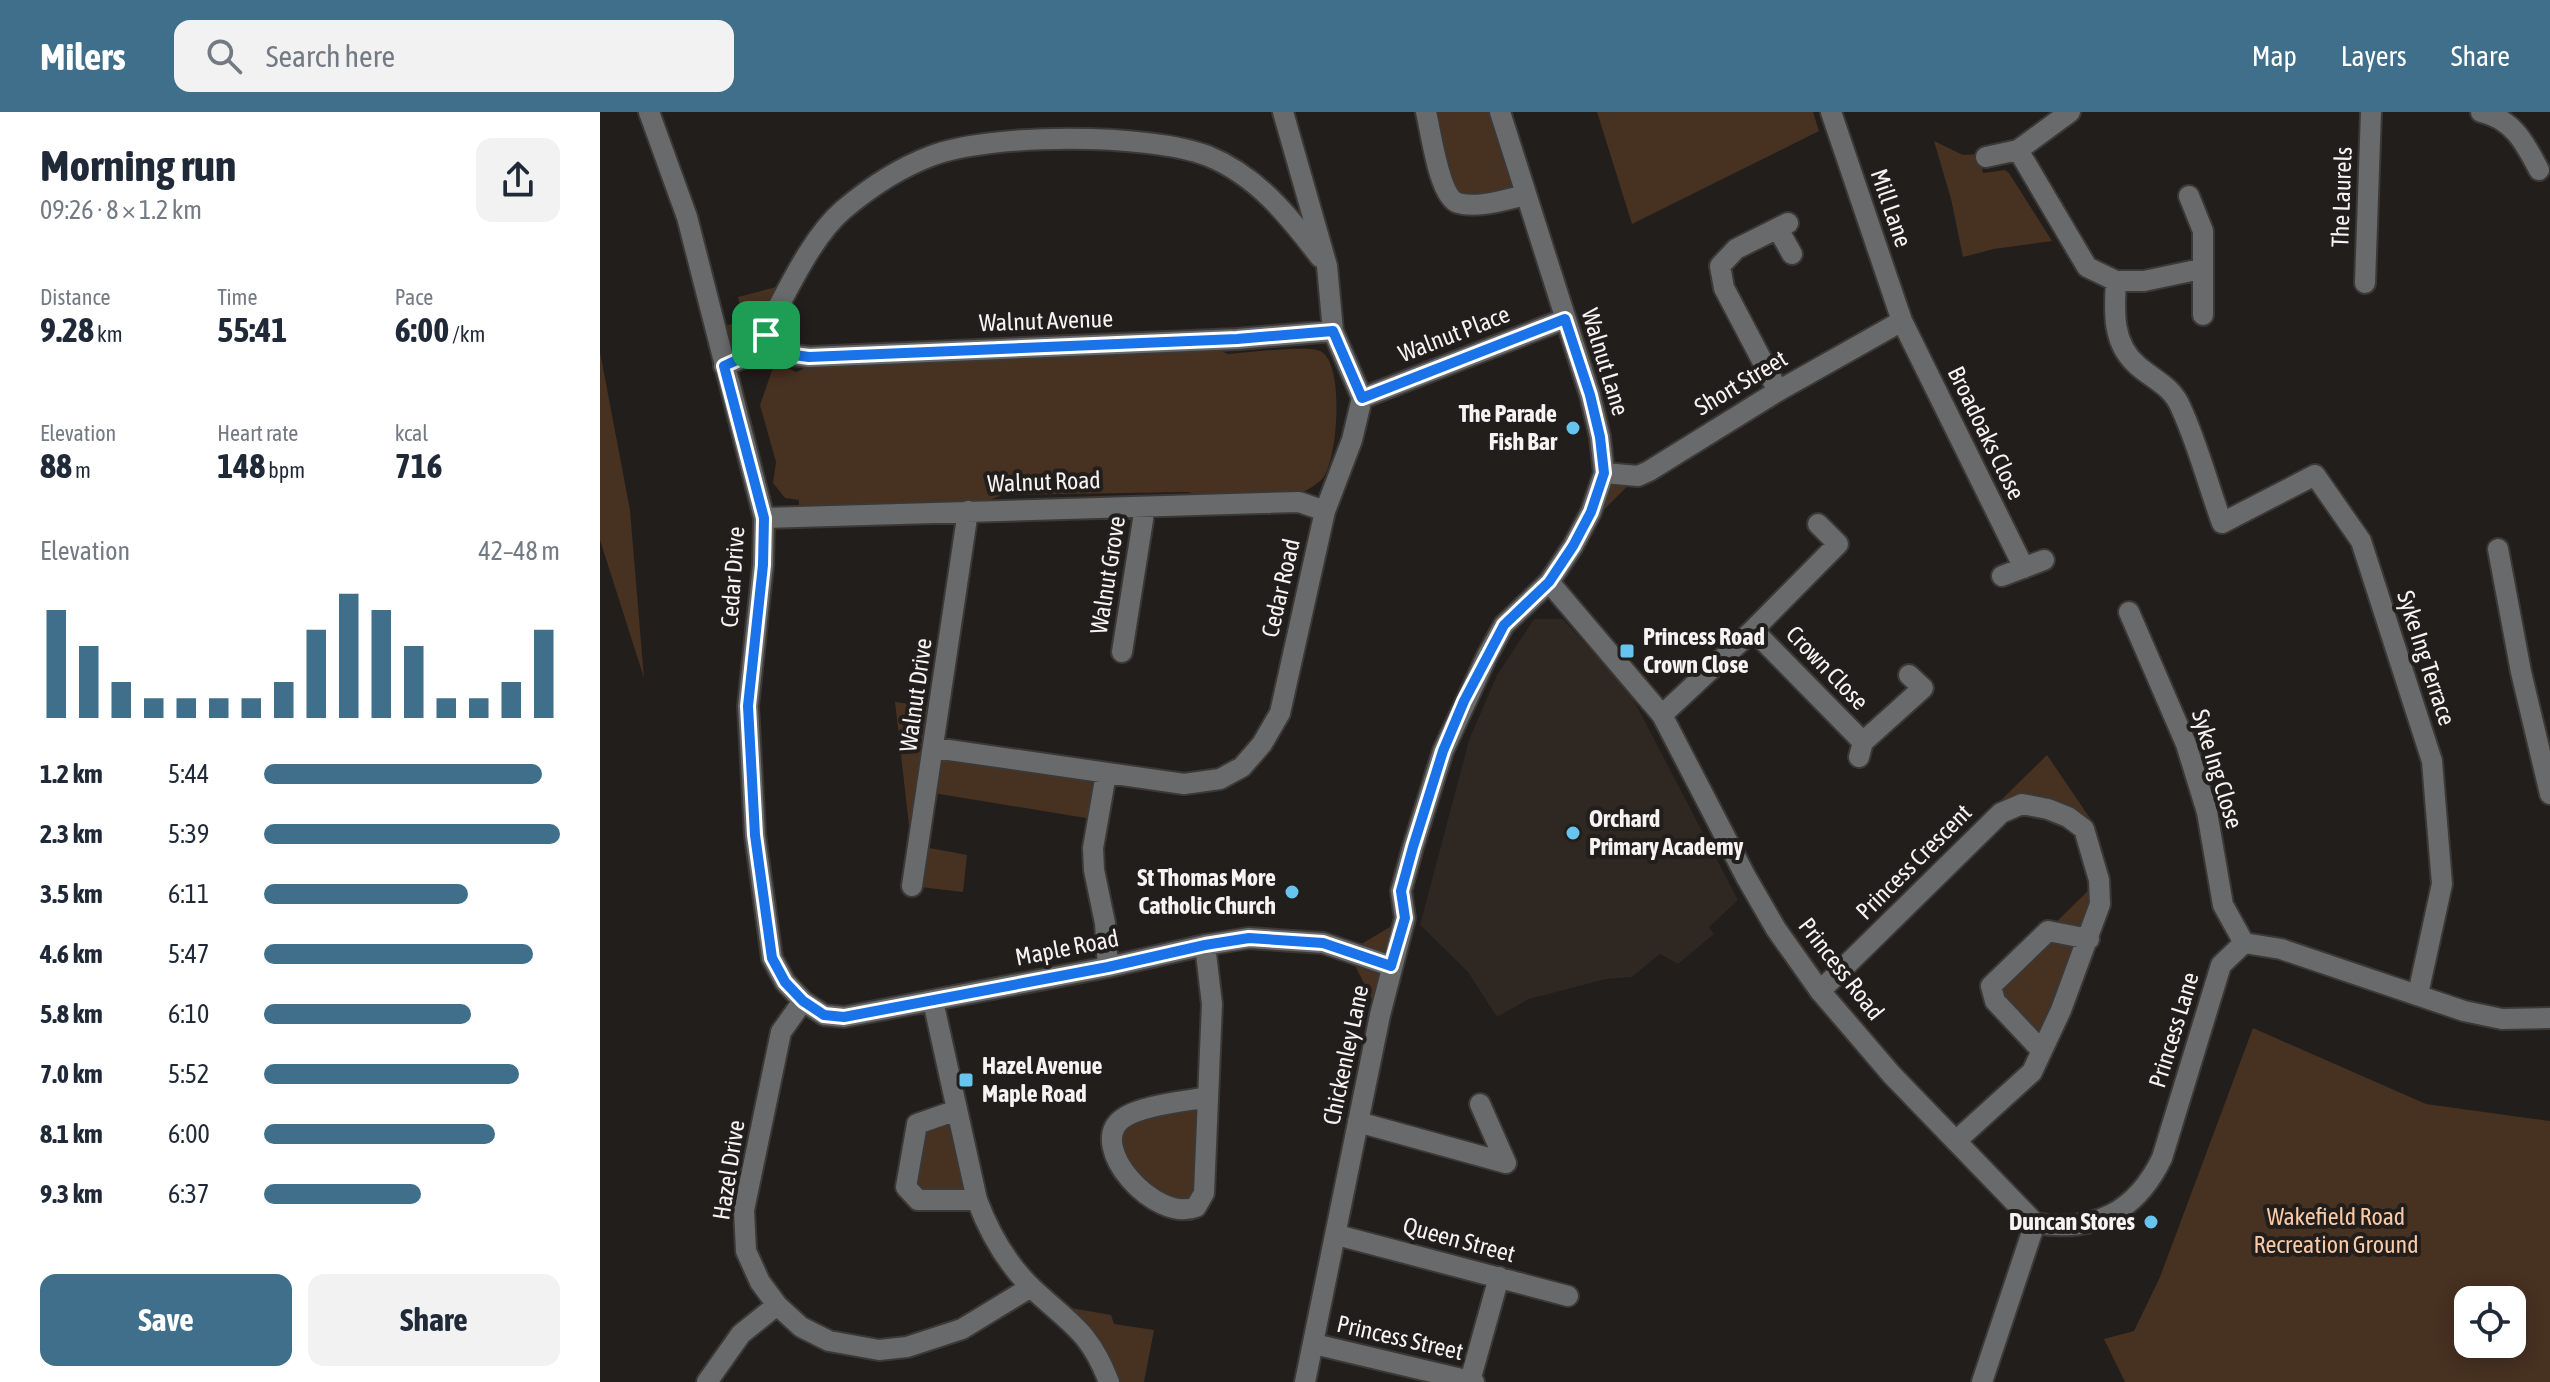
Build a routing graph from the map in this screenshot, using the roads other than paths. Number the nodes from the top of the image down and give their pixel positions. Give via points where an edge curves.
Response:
1 (649, 112) edge
2 (1283, 112) edge
3 (1426, 112) edge
4 (1500, 112) edge
5 (1831, 112) edge
6 (2070, 112) edge
7 (2371, 112) edge
8 (2481, 112) edge
9 (2018, 150) junction
10 (1986, 157) dead end
11 (2539, 170) dead end
12 (1526, 195) junction
13 (2189, 196) dead end
14 (1792, 254) dead end
15 (1327, 266) junction
16 (2201, 269) junction
17 (2116, 281) junction
18 (2365, 283) dead end
19 (2203, 315) dead end
20 (1565, 319) junction
21 (1902, 321) junction
22 (1333, 331) junction
23 (766, 335) junction
24 (724, 366) junction
25 (1778, 391) junction
26 (1362, 398) junction
27 (1604, 473) junction
28 (1145, 507) junction
29 (968, 511) junction
30 (1325, 511) junction
31 (764, 518) junction
32 (1818, 524) dead end
33 (2498, 549) dead end
34 (2044, 560) dead end
35 (2024, 568) junction
36 (2002, 576) dead end
37 (1549, 582) junction
38 (2129, 612) dead end
39 (1753, 630) junction
40 (1122, 652) dead end
41 (1909, 675) dead end
42 (1662, 715) junction
43 (935, 748) junction
44 (1106, 774) junction
45 (2550, 794) edge
46 (912, 886) dead end
47 (2089, 939) junction
48 (2244, 943) junction
49 (1205, 945) junction
50 (1391, 966) junction
51 (1108, 967) junction
52 (1820, 991) junction
53 (2418, 994) junction
54 (803, 1001) junction
55 (933, 1001) junction
56 (2550, 1018) edge
57 (2041, 1050) junction
58 (1207, 1097) junction
59 (1480, 1104) dead end
60 (957, 1110) junction
61 (1358, 1122) junction
62 (1956, 1141) junction
63 (977, 1200) junction
64 (2035, 1223) junction
65 (1337, 1235) junction
66 (1499, 1277) junction
67 (1031, 1287) junction
68 (1568, 1296) dead end
69 (777, 1305) junction
70 (1314, 1344) junction
71 (1428, 1377) edge
72 (707, 1382) edge
73 (1109, 1382) edge
74 (1305, 1382) edge
75 (1472, 1382) edge
76 (1982, 1382) edge

1 - 24 street, Cedar Drive via 687,217
2 - 15 street
3 - 12 street via 1451,199 1475,204
4 - 12 street, Walnut Lane
5 - 21 street, Mill Lane
6 - 9 street
7 - 18 street, The Laurels
8 - 11 street via 2512,126
9 - 10 street
9 - 17 street via 2087,267
12 - 20 street, Walnut Lane
13 - 16 street via 2203,231
14 - 25 street via 1783,226 1736,249 1720,266 1724,288
15 - 22 street
15 - 23 street via 1252,181 1208,156 1159,143 987,144 932,155 885,178 840,212 805,258
16 - 17 street
16 - 19 street
17 - 53 street, Syke Ing Terrace via 2114,313 2121,346 2137,366 2162,381 2180,405 2222,523 2315,475 2361,541 2432,761 2442,884
20 - 26 street, Walnut Place
20 - 27 street, Walnut Lane via 1590,395
21 - 25 street, Short Street
21 - 35 street, Broadoaks Close
22 - 23 street, Walnut Avenue via 809,357 794,355
22 - 26 street
23 - 24 street via 750,354
24 - 31 street, Cedar Drive
25 - 27 street, Short Street via 1649,471 1638,476
26 - 30 street, Cedar Road
27 - 37 street, Walnut Lane via 1591,512
28 - 29 street, Walnut Road
28 - 30 street, Walnut Road via 1299,502
28 - 40 street, Walnut Grove
29 - 31 street, Walnut Road
29 - 43 street, Walnut Drive
30 - 44 street, Cedar Road via 1280,713 1262,744 1242,767 1201,783
31 - 54 street, Cedar Drive via 748,706 755,835 772,958
32 - 39 street, Crown Close via 1838,544
33 - 45 street
34 - 35 street
35 - 36 street
37 - 42 street, Princess Road
37 - 50 street, Chickenley Lane via 1504,625 1443,751 1401,891 1405,918
38 - 48 street, Syke Ing Close via 2186,744 2207,812 2223,905
39 - 41 street, Crown Close via 1861,750 1923,688
39 - 42 street, Crown Close
42 - 52 street, Princess Road via 1746,877
43 - 44 street, Cedar Road
43 - 46 street, Walnut Drive
44 - 51 street via 1093,848
47 - 52 street, Princess Crescent via 2100,904 2099,880 2084,829 2068,817 2022,804 2001,813
47 - 57 street, Princess Crescent
47 - 57 street via 2048,931 1991,986 1995,1001
48 - 53 street via 2281,949
48 - 64 street, Princess Lane via 2221,965 2162,1158 2146,1186 2128,1206 2092,1222
49 - 50 street, Maple Road via 1249,938 1323,943
49 - 51 street, Maple Road
49 - 58 street via 1212,1004
50 - 61 street, Chickenley Lane
51 - 55 street, Maple Road
52 - 62 street, Princess Road
53 - 56 street via 2502,1019
54 - 55 street, Maple Road via 824,1015 844,1017
54 - 69 street, Hazel Drive via 781,1032 744,1210 746,1251
55 - 60 street
57 - 62 street, Princess Crescent via 2032,1072
58 - 58 street via 1204,1193 1196,1207 1173,1209 1146,1195 1121,1166 1114,1149 1115,1128 1134,1113
59 - 61 street via 1506,1163
60 - 63 street
60 - 63 street via 917,1124 906,1187 918,1200
61 - 65 street, Chickenley Lane
62 - 64 street, Princess Road
63 - 67 street via 1001,1249
64 - 76 street
65 - 66 street, Queen Street
65 - 70 street, Chickenley Lane
66 - 68 street, Queen Street
66 - 75 street
67 - 69 street, Hazel Drive via 962,1329 879,1350 829,1341 801,1327
67 - 73 street via 1087,1338
69 - 72 street via 741,1334
70 - 71 street, Princess Street
70 - 74 street, Chickenley Lane
71 - 75 street, Princess Street

